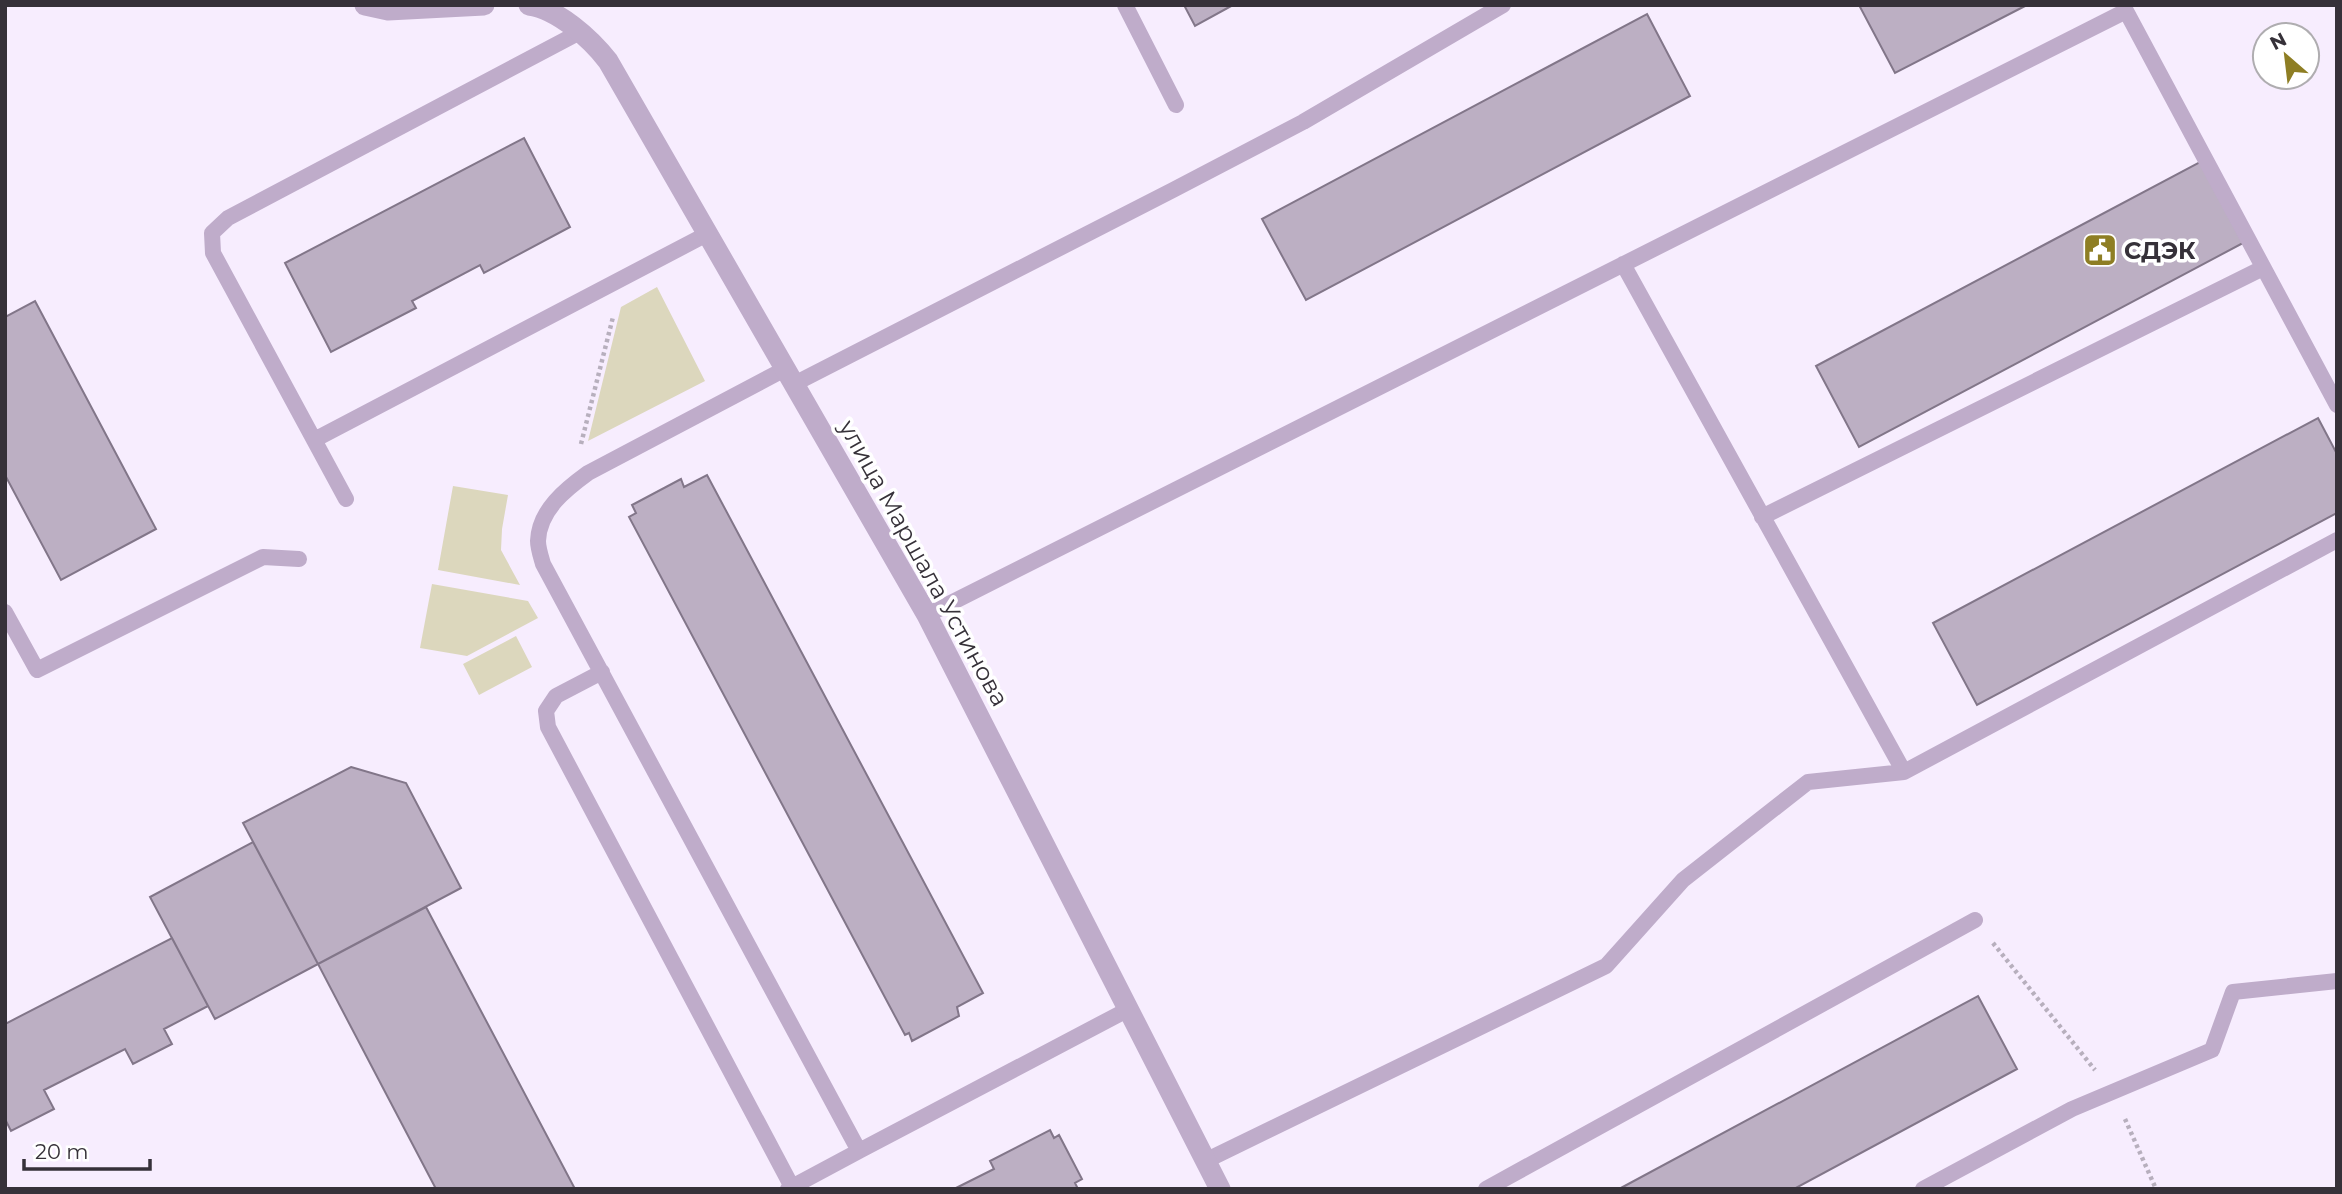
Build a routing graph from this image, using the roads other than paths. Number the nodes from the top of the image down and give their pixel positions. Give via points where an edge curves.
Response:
1 (365, 5) edge
2 (484, 5) edge
3 (529, 5) edge
4 (1125, 5) edge
5 (1503, 5) edge
6 (580, 32) junction
7 (1176, 105) dead end
8 (708, 234) junction
9 (1623, 264) junction
10 (2263, 268) junction
11 (789, 376) junction
12 (2337, 405) edge
13 (314, 440) junction
14 (346, 499) dead end
15 (1762, 517) junction
16 (2337, 540) edge
17 (299, 559) dead end
18 (5, 612) edge
19 (927, 615) junction
20 (602, 672) junction
21 (1904, 772) junction
22 (1975, 920) road end
23 (2337, 981) edge
24 (1129, 1009) junction
25 (859, 1151) junction
26 (1205, 1161) junction
27 (790, 1188) edge
28 (1220, 1189) edge
29 (1486, 1189) edge
30 (1923, 1189) edge

1 - 2 street via 388,10
3 - 6 street, улица Маршала Устинова
4 - 7 lane
5 - 11 lane via 1303,122 1173,190
6 - 8 street, улица Маршала Устинова via 608,61
6 - 13 lane via 228,218 212,233 213,253
8 - 11 street, улица Маршала Устинова
8 - 13 lane
9 - 10 lane via 2126,11
9 - 15 lane
9 - 19 lane
10 - 12 lane
10 - 15 lane
11 - 19 street, улица Маршала Устинова
11 - 20 lane via 588,473 561,492 546,514 538,540 543,564
13 - 14 lane
15 - 21 lane
16 - 21 lane
17 - 18 lane via 263,557 37,670
19 - 24 street, улица Маршала Устинова
20 - 25 lane
20 - 27 lane via 556,696 546,710 548,727
21 - 26 lane via 1808,782 1683,880 1606,967
22 - 29 lane
23 - 30 lane via 2233,992 2212,1050 2072,1109
24 - 25 lane
24 - 26 street, улица Маршала Устинова
25 - 27 lane
26 - 28 street, улица Маршала Устинова

